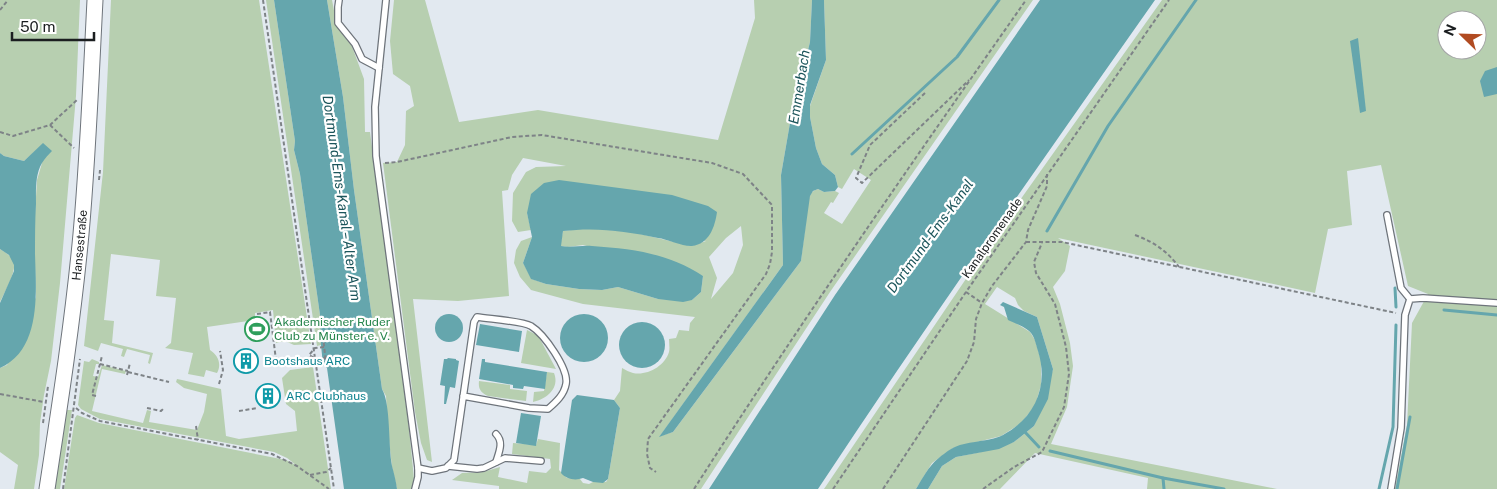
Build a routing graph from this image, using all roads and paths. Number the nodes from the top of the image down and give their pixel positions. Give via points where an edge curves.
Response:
1 (8, 0) edge
2 (95, 0) edge
3 (263, 0) edge
4 (339, 0) edge
5 (386, 0) edge
6 (1026, 0) edge
7 (1169, 0) edge
8 (0, 10) edge
9 (379, 68) junction
10 (972, 76) junction
11 (925, 93) dead end
12 (77, 108) dead end
13 (50, 125) junction
14 (0, 132) edge
15 (75, 140) dead end
16 (377, 164) junction
17 (1047, 174) junction
18 (1387, 215) dead end
19 (1135, 235) dead end
20 (1026, 242) junction
21 (1042, 243) junction
22 (1179, 267) junction
23 (966, 292) junction
24 (1410, 299) junction
25 (982, 303) junction
26 (1497, 303) edge
27 (256, 314) dead end
28 (1405, 315) junction
29 (323, 336) dead end
30 (324, 347) junction
31 (315, 348) junction
32 (220, 351) dead end
33 (102, 356) dead end
34 (326, 358) junction
35 (276, 360) dead end
36 (316, 360) junction
37 (130, 363) dead end
38 (100, 364) junction
39 (326, 364) dead end
40 (128, 373) junction
41 (169, 382) dead end
42 (49, 384) dead end
43 (219, 384) dead end
44 (0, 394) edge
45 (96, 396) dead end
46 (463, 396) junction
47 (53, 403) junction
48 (147, 408) dead end
49 (164, 408) dead end
50 (258, 408) dead end
51 (239, 411) dead end
52 (196, 426) dead end
53 (42, 427) dead end
54 (496, 434) dead end
55 (198, 440) junction
56 (541, 461) dead end
57 (496, 462) junction
58 (448, 466) junction
59 (331, 468) junction
60 (418, 468) junction
61 (656, 472) dead end
62 (310, 475) junction
63 (47, 489) edge
64 (63, 489) edge
65 (329, 489) edge
66 (334, 489) edge
67 (415, 489) edge
68 (694, 489) edge
69 (833, 489) edge
70 (883, 489) edge
71 (983, 489) edge
72 (1391, 489) edge

1 - 8 path
2 - 47 main road, Hansestraße via 82,225 68,348
3 - 31 path
4 - 9 lane via 338,22 362,59
5 - 9 lane
6 - 10 path
7 - 17 path, Kanalpromenade
9 - 16 lane
10 - 11 path via 862,183 856,178 870,145
10 - 68 path via 816,303
12 - 13 path via 78,100
13 - 14 path via 13,136
13 - 15 path via 74,148
16 - 60 lane
16 - 61 path via 512,137 542,135 712,162 743,174 772,205 770,264 766,274 648,439 650,468
17 - 20 path via 1047,186
17 - 23 path, Kanalpromenade
18 - 24 lane via 1401,288
19 - 22 path via 1152,241
20 - 21 path
20 - 25 path
21 - 22 path via 1062,242
21 - 71 path via 1034,262 1036,273 1054,304 1066,347 1068,374 1064,407 1042,452
22 - 28 path
23 - 25 path
23 - 69 path, Kanalpromenade
24 - 26 lane
24 - 28 lane
25 - 70 path via 967,361
27 - 35 path via 270,312
28 - 72 lane via 1402,428
29 - 30 path
30 - 31 path
30 - 34 path
31 - 36 path
31 - 36 path via 309,355
32 - 43 path via 223,370
33 - 38 path
34 - 36 path
34 - 39 path
36 - 59 path
37 - 40 path
38 - 40 path
38 - 45 path via 92,395
40 - 41 path
42 - 47 path
44 - 47 path
46 - 46 lane via 477,317 529,325 550,346 566,376 562,396 548,409
46 - 58 lane via 454,460
47 - 53 path
47 - 63 main road, Hansestraße
48 - 49 path via 161,411
50 - 51 path
52 - 55 path
54 - 57 lane via 501,446
55 - 62 path via 272,454
55 - 64 path via 100,421 75,407
56 - 57 lane via 512,458
57 - 58 lane via 478,469
58 - 60 lane via 432,471
59 - 62 path
59 - 66 path
60 - 67 lane
62 - 65 path

